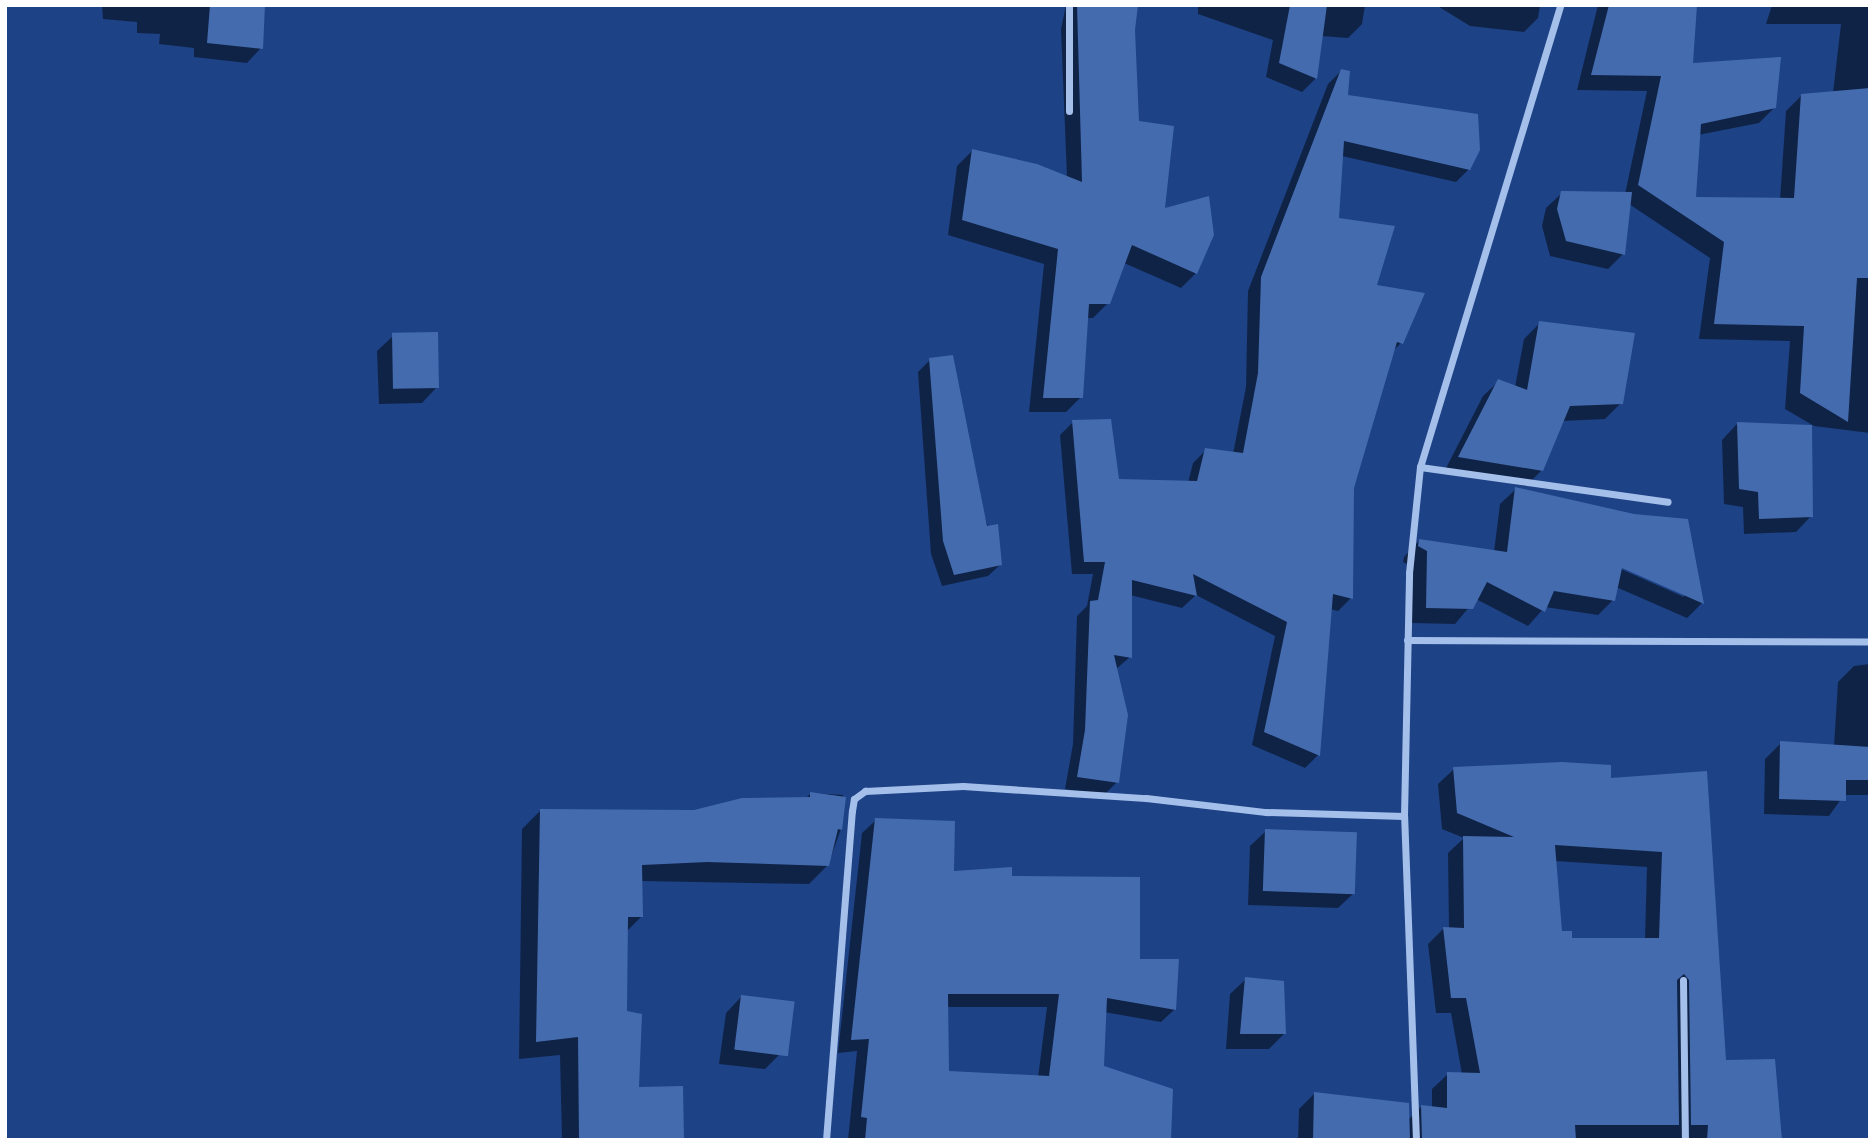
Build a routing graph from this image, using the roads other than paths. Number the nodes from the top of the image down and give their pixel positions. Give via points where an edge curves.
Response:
1 (1069, 5) edge
2 (1560, 5) edge
3 (1069, 111) dead end
4 (1420, 467) junction
5 (1668, 502) dead end
6 (1407, 640) junction
7 (1870, 642) edge
8 (1404, 816) junction
9 (1683, 980) dead end
10 (826, 1140) edge
11 (1416, 1140) edge
12 (1685, 1140) edge

1 - 3 street
2 - 4 street
4 - 5 street
4 - 6 street
6 - 7 street
6 - 8 street
8 - 10 street via 1266,812 1146,798 963,786 865,791 854,799 852,811
8 - 11 street
9 - 12 street

